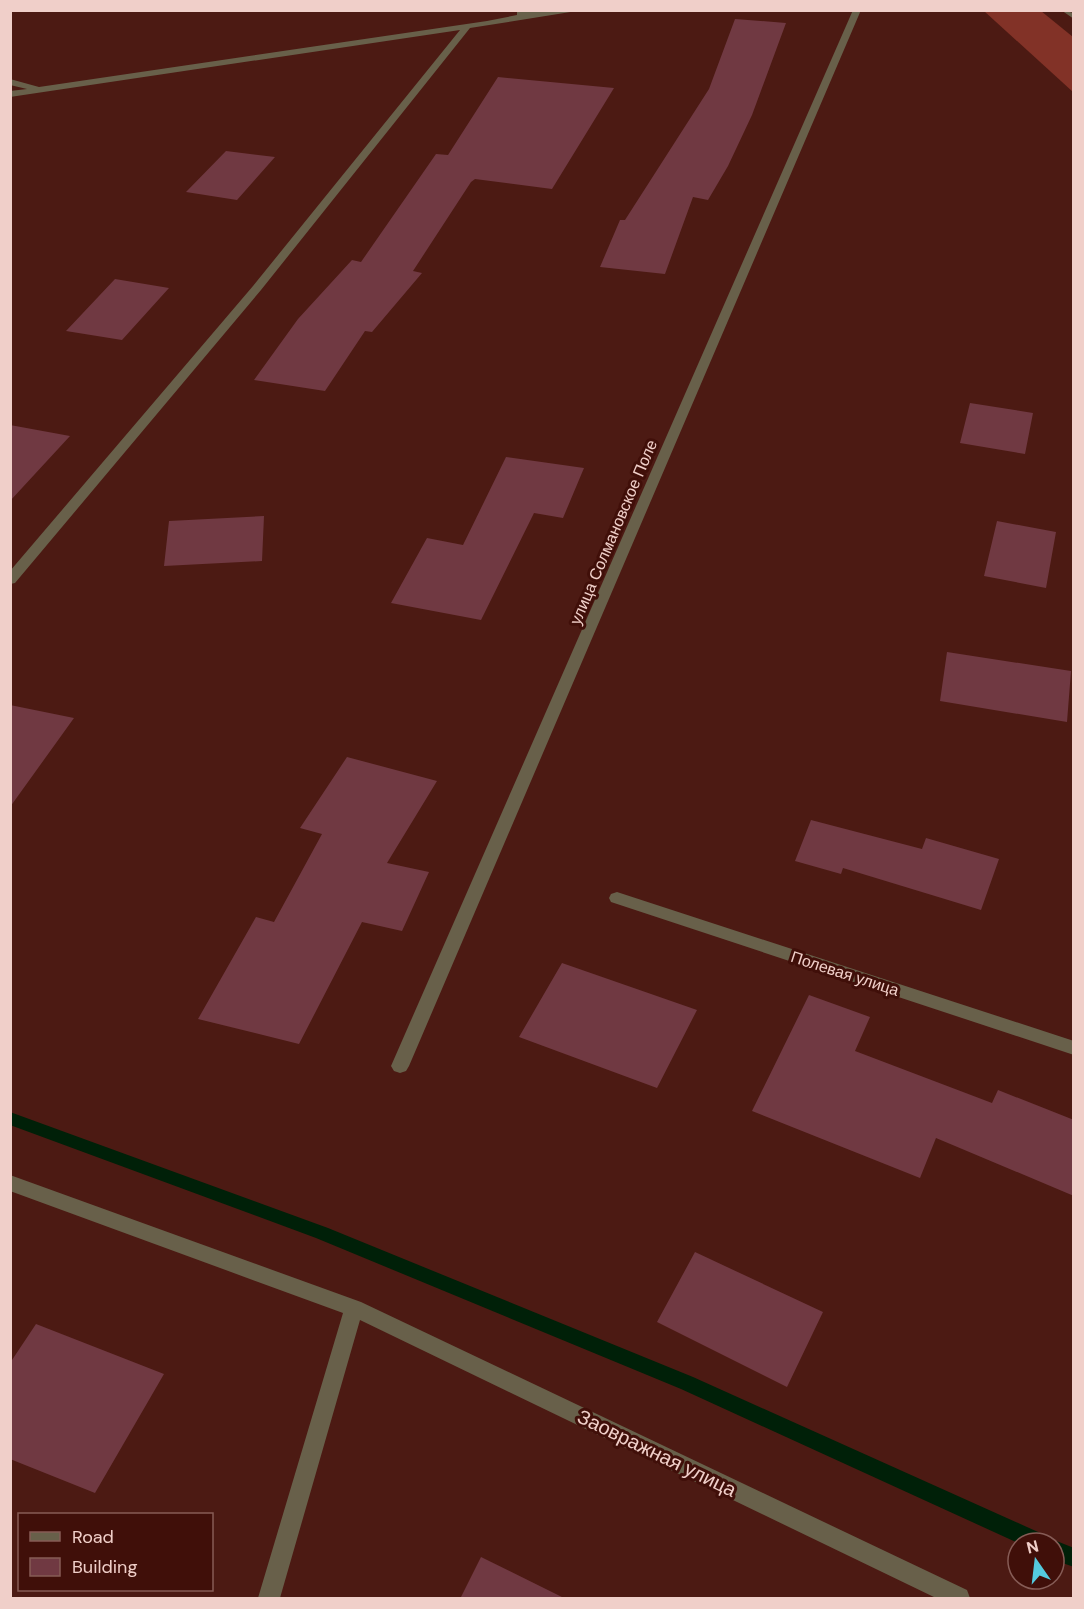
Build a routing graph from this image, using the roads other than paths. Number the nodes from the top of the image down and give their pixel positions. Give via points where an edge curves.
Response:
1 (508, 10) edge
2 (579, 10) edge
3 (857, 10) edge
4 (1065, 10) edge
5 (528, 15) junction
6 (1074, 17) edge
7 (467, 26) junction
8 (10, 82) edge
9 (41, 90) junction
10 (10, 94) edge
11 (10, 580) edge
12 (617, 898) dead end
13 (1074, 1048) edge
14 (400, 1066) dead end
15 (10, 1183) edge
16 (354, 1308) junction
17 (269, 1599) edge
18 (959, 1599) edge

1 - 5 street
2 - 5 street
3 - 14 street, улица Солмановское Поле
4 - 6 street
5 - 7 street
7 - 9 street
7 - 11 street via 257,288
8 - 9 street
9 - 10 street
12 - 13 street, Полевая улица
15 - 16 street, Заовражная улица
16 - 17 street
16 - 18 street, Заовражная улица

